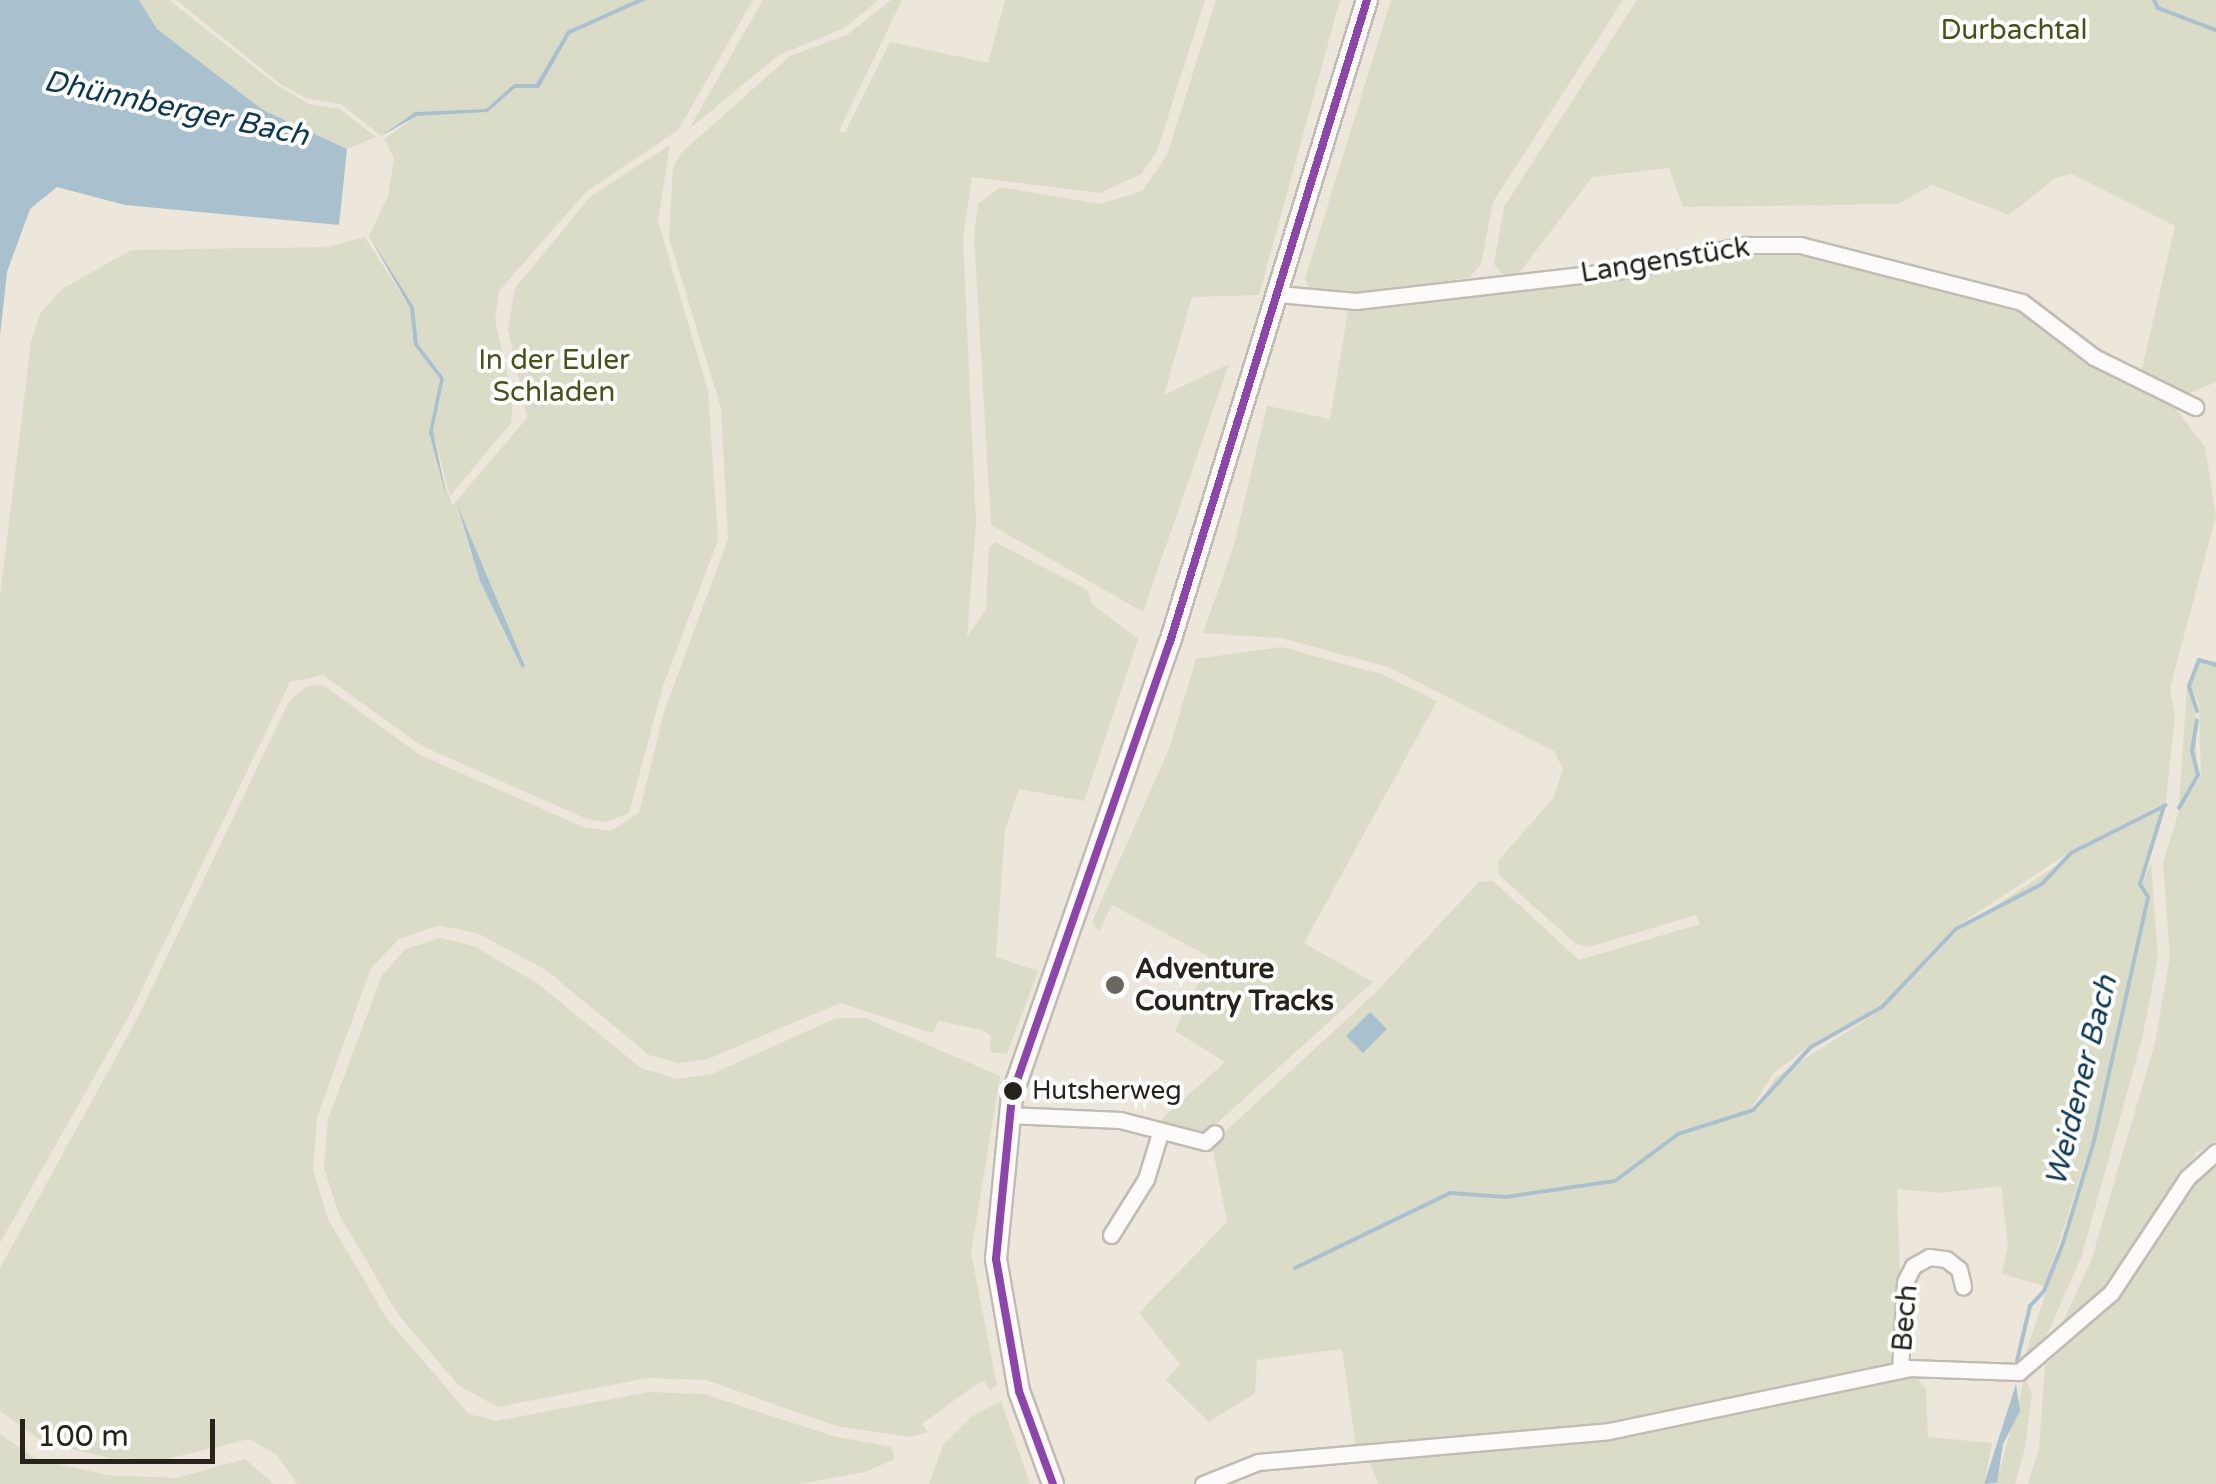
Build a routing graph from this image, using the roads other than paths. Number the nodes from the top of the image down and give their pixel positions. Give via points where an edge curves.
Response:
1 (1367, 0) edge
2 (1278, 294) junction
3 (2195, 407) dead end
4 (1008, 1116) junction
5 (1160, 1132) junction
6 (1215, 1133) dead end
7 (2216, 1152) edge
8 (1111, 1234) dead end
9 (1963, 1288) dead end
10 (1900, 1370) junction
11 (1053, 1484) edge
12 (1203, 1484) edge

1 - 2 main road
2 - 3 street, Langenstück via 1356,301 1623,270 1745,245 1800,245 2022,302 2094,357
2 - 4 main road via 1170,642
4 - 5 street via 1120,1120
4 - 11 main road via 996,1259 1000,1298 1019,1390
5 - 6 street via 1205,1142
5 - 8 street via 1146,1179
7 - 10 street, Bech via 2187,1178 2125,1278 2031,1366 1999,1375
9 - 10 street, Bech via 1959,1269 1946,1259 1926,1258 1913,1266 1905,1282
10 - 12 street via 1608,1431 1258,1462

